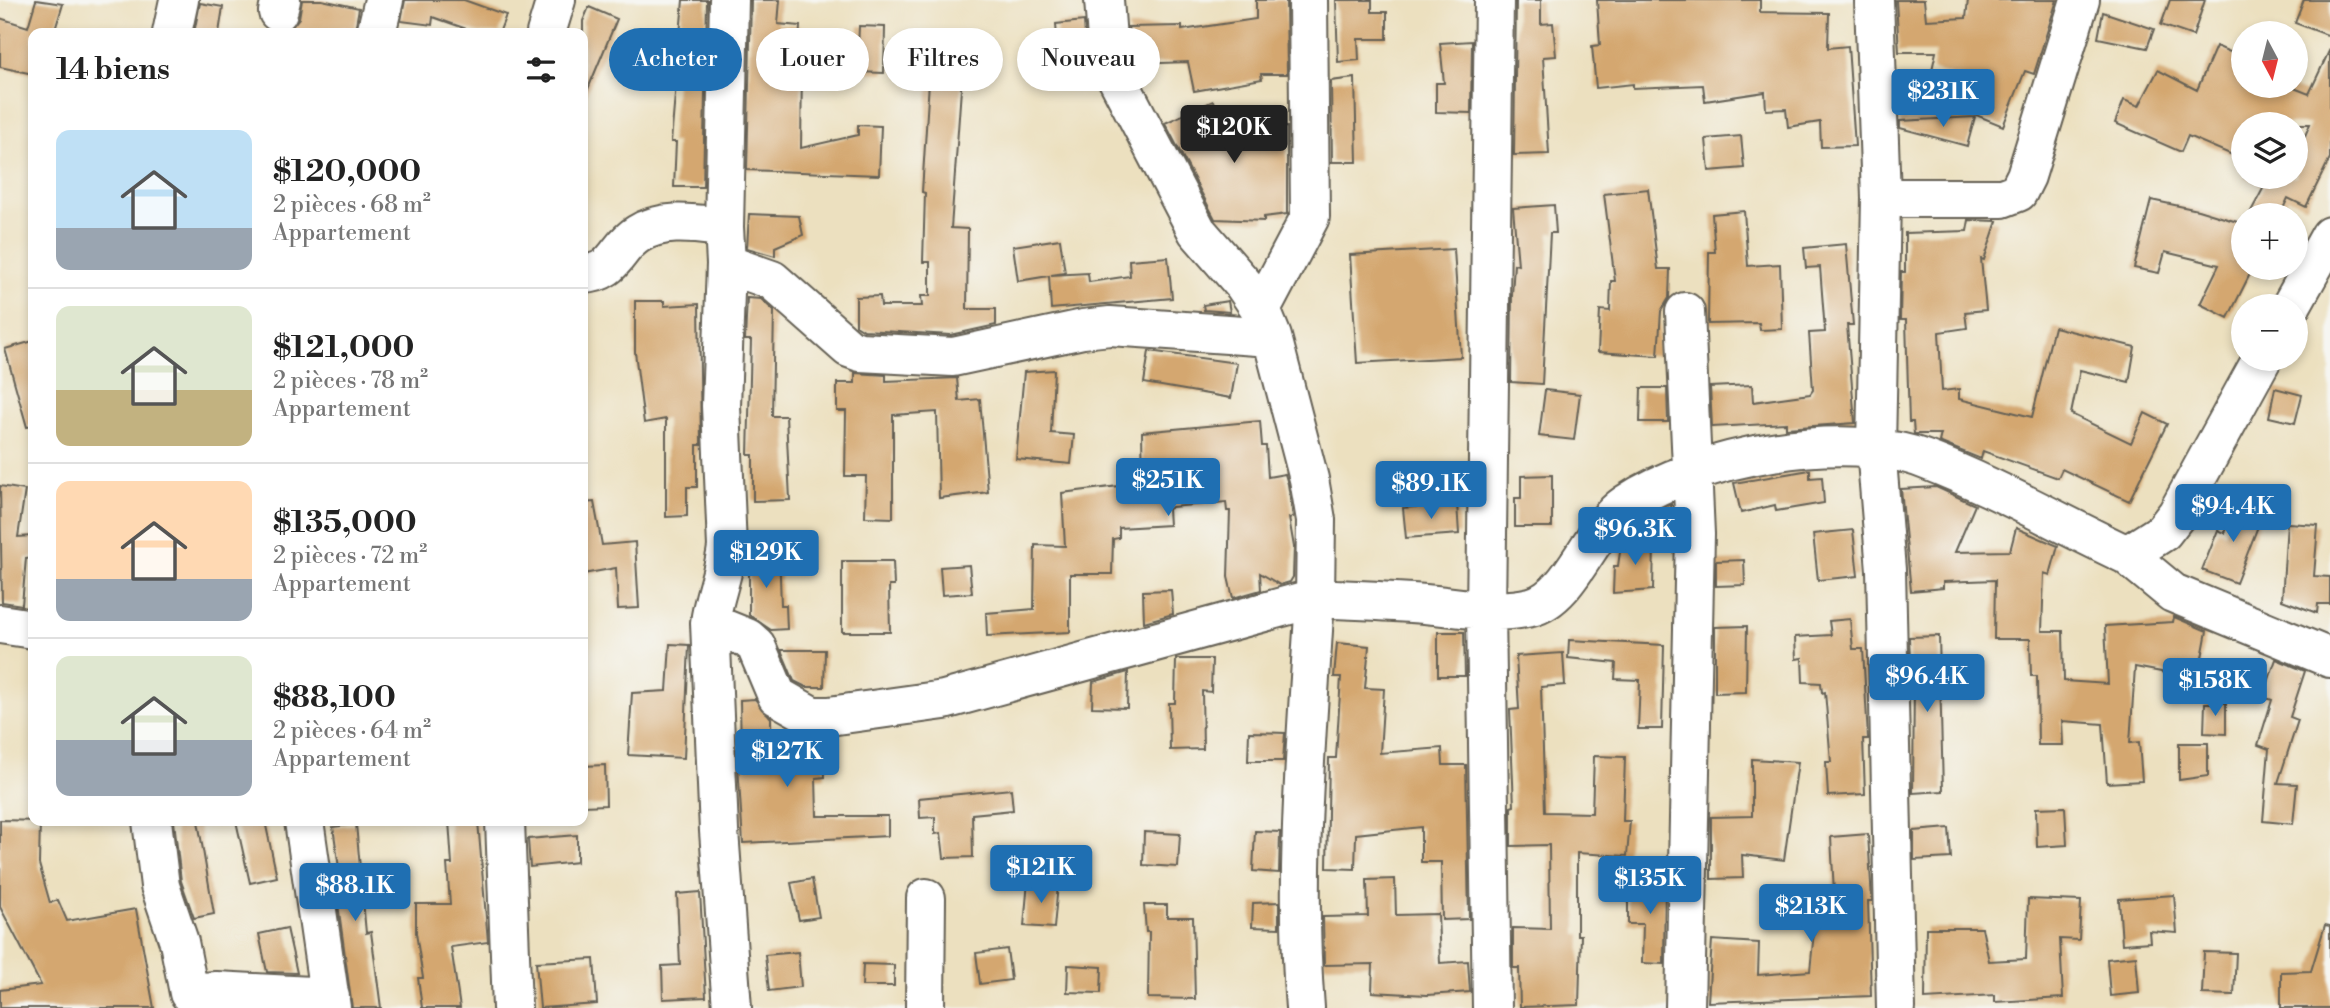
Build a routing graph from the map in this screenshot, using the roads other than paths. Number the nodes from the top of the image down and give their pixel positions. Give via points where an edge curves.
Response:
1 (179, 0) edge
2 (384, 0) edge
3 (556, 0) edge
4 (729, 0) edge
5 (1104, 0) edge
6 (1308, 0) edge
7 (1494, 0) edge
8 (2080, 0) edge
9 (1869, 1) edge
10 (173, 28) edge
11 (377, 28) edge
12 (548, 28) edge
13 (1881, 198) junction
14 (2330, 236) edge
15 (725, 246) junction
16 (588, 273) edge
17 (2298, 294) edge
18 (1685, 312) dead end
19 (1266, 323) junction
20 (2255, 371) edge
21 (1876, 448) junction
22 (1693, 470) junction
23 (2127, 555) junction
24 (1315, 598) junction
25 (1486, 611) junction
26 (710, 623) junction
27 (0, 624) edge
28 (28, 628) edge
29 (2330, 658) edge
30 (153, 826) edge
31 (305, 826) edge
32 (505, 826) edge
33 (926, 898) dead end
34 (189, 1001) edge
35 (331, 1002) edge
36 (512, 1008) edge
37 (732, 1008) edge
38 (925, 1008) edge
39 (1305, 1008) edge
40 (1492, 1008) edge
41 (1685, 1008) edge
42 (1896, 1008) edge

1 - 10 street
2 - 11 street
3 - 12 street
4 - 15 street
5 - 19 street via 1108,52 1116,78 1197,231
6 - 19 street via 1310,217
7 - 25 street
8 - 13 street via 2018,192 2002,198
9 - 13 street
13 - 21 street
14 - 17 street
15 - 16 street via 686,223 657,226 636,234 601,272
15 - 19 street via 772,280 849,348 860,352 953,357 1110,326
15 - 26 street via 722,405 727,547
18 - 22 street
19 - 24 street via 1309,479 1316,520
20 - 23 street via 2177,514 2164,532
21 - 22 street via 1788,450
21 - 23 street via 1925,459
21 - 42 street via 1886,570
22 - 25 street via 1611,516 1547,600 1531,607
22 - 41 street via 1696,534
23 - 29 street via 2173,593
24 - 25 street
24 - 26 street via 944,700 829,716 812,716 777,696 756,646
24 - 39 street via 1301,838
25 - 40 street
26 - 37 street
27 - 28 street
30 - 34 street via 160,886 179,942
31 - 35 street
32 - 36 street
33 - 38 street
34 - 35 street via 216,991

